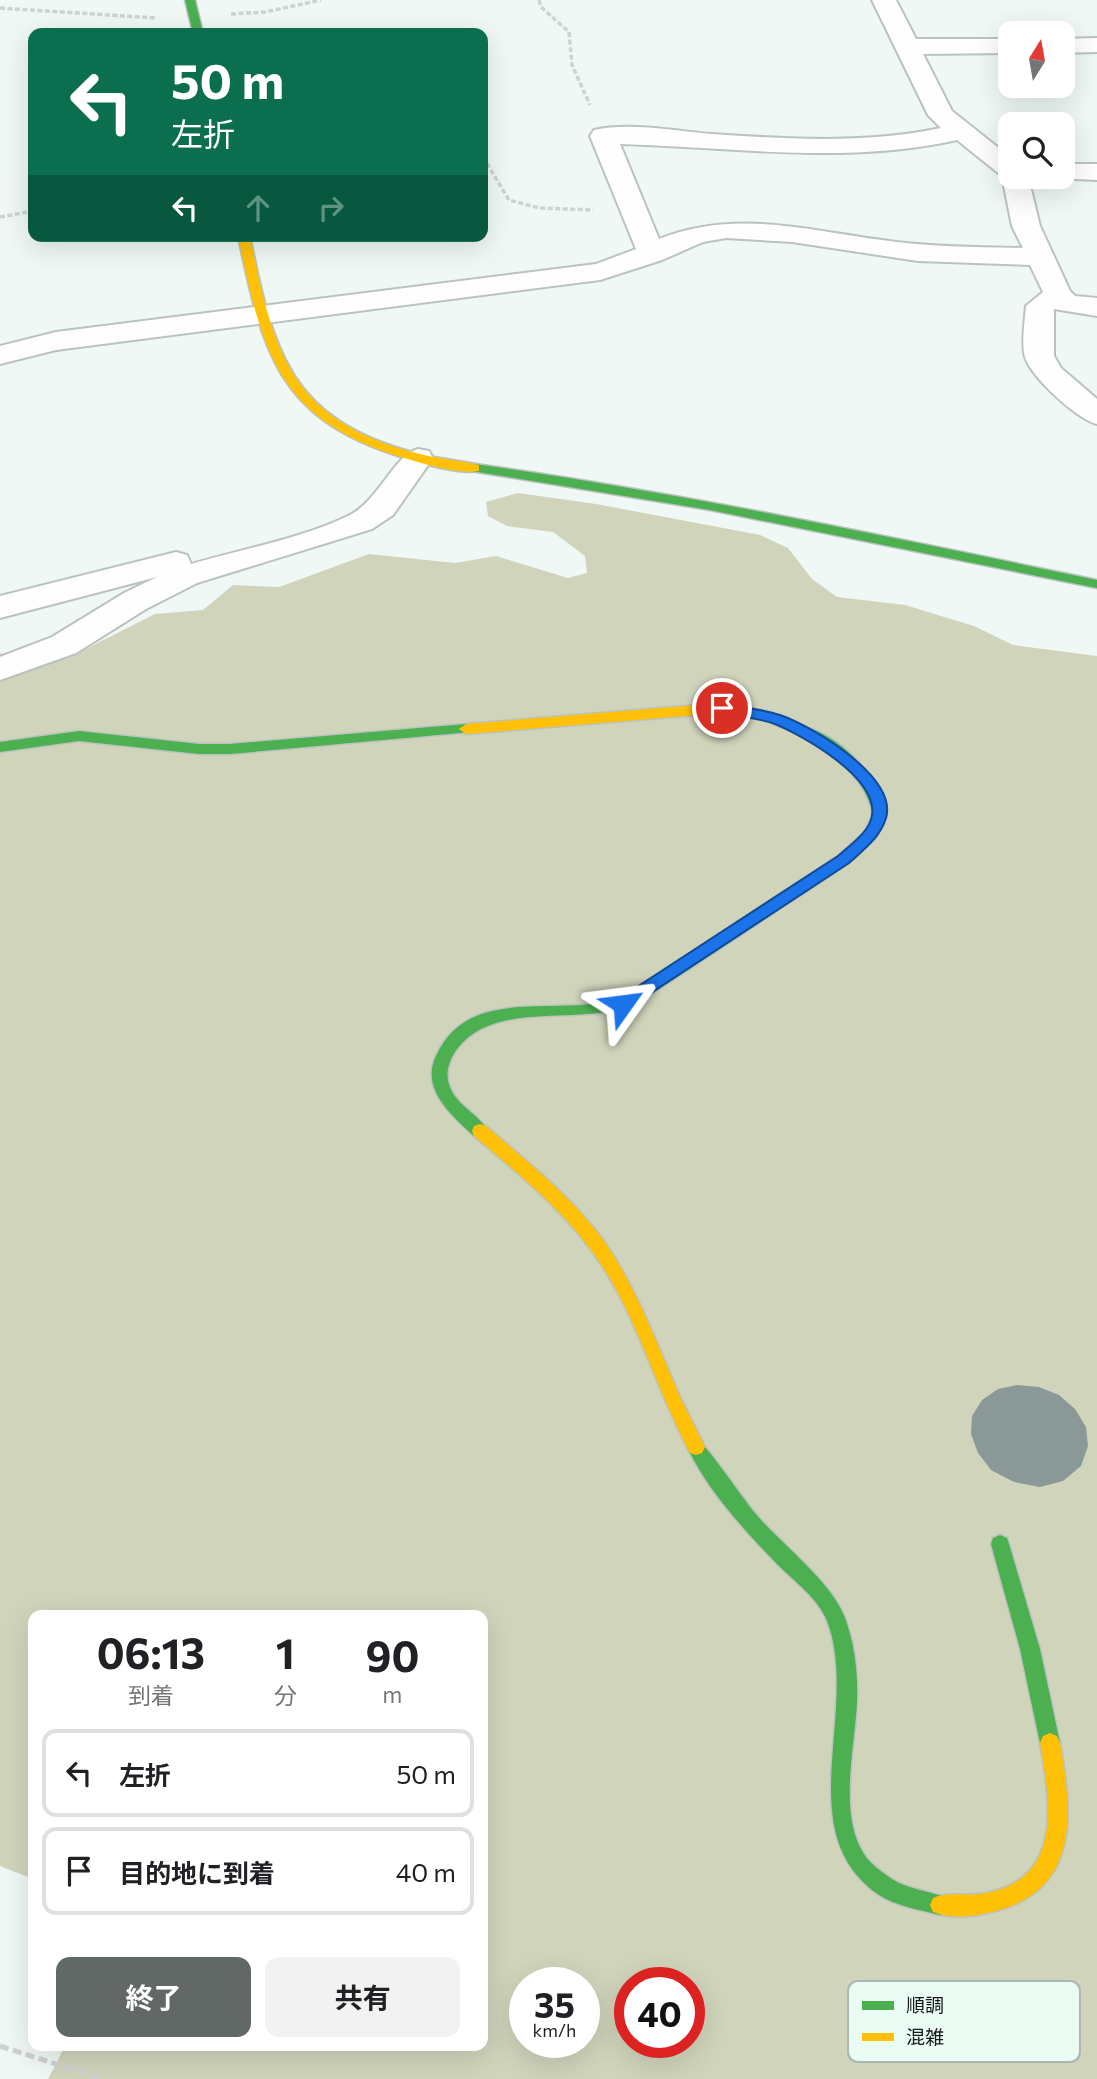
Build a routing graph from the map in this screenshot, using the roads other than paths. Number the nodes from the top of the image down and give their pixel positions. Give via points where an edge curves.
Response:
1 (190, 0) edge
2 (884, 0) edge
3 (197, 28) edge
4 (1097, 45) edge
5 (998, 46) edge
6 (1075, 46) edge
7 (906, 47) junction
8 (960, 132) junction
9 (998, 161) edge
10 (1075, 172) edge
11 (1097, 172) edge
12 (1016, 189) edge
13 (245, 242) edge
14 (652, 254) junction
15 (1040, 257) junction
16 (1058, 295) junction
17 (1097, 307) edge
18 (261, 314) junction
19 (0, 355) edge
20 (1097, 415) edge
21 (418, 458) junction
22 (399, 486) junction
23 (1097, 584) edge
24 (0, 607) edge
25 (0, 669) edge
26 (0, 747) edge
27 (1000, 1544) dead end

1 - 3 street
2 - 7 street
4 - 6 street
5 - 7 street
7 - 8 street via 941,116
8 - 9 street
8 - 14 street via 932,140 797,147 603,136
10 - 11 street
12 - 15 street
13 - 18 street
14 - 15 street via 694,235 760,229 899,251
14 - 18 street via 600,272
15 - 16 street
16 - 17 street via 1067,303
16 - 20 street via 1040,306 1040,356 1049,373
18 - 19 street via 56,341
18 - 21 street via 283,374 305,402 338,427
21 - 22 street
21 - 23 street via 796,521
22 - 24 street via 352,508 178,561
22 - 25 street via 382,508 361,522 186,576 64,645
26 - 27 street via 79,736 230,749 722,708 777,719 821,741 868,780 878,796 880,815 872,832 844,859 623,1004 484,1018 447,1048 439,1069 442,1087 450,1105 564,1203 595,1241 620,1281 707,1467 838,1621 848,1708 836,1791 843,1832 863,1869 898,1896 939,1907 984,1907 1020,1894 1048,1866 1059,1826 1045,1707

